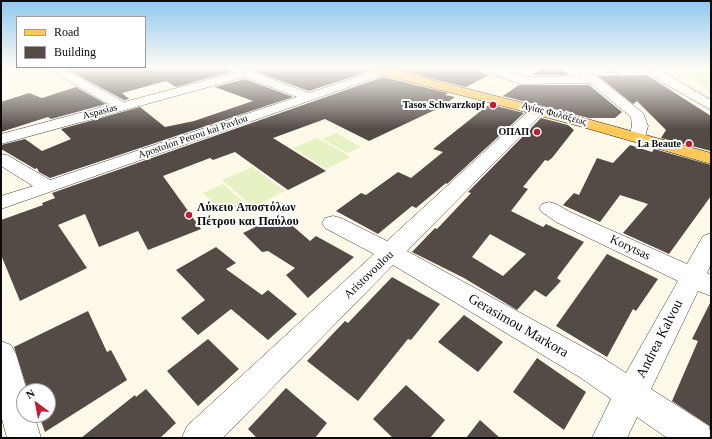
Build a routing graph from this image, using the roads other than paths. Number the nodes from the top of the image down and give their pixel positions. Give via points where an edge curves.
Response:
1 (91, 88) edge
2 (188, 88) edge
3 (287, 88) edge
4 (330, 88) edge
5 (454, 88) edge
6 (605, 88) edge
7 (683, 88) edge
8 (309, 97) junction
9 (122, 106) junction
10 (711, 106) edge
11 (538, 110) junction
12 (637, 137) junction
13 (1, 139) edge
14 (1, 159) edge
15 (711, 159) edge
16 (47, 186) junction
17 (1, 203) edge
18 (549, 208) dead end
19 (333, 223) dead end
20 (711, 241) edge
21 (391, 253) junction
22 (701, 282) edge
23 (1, 354) edge
24 (6, 394) edge
25 (632, 395) junction
26 (24, 438) edge
27 (198, 438) edge
28 (610, 438) edge
29 (697, 438) edge

1 - 9 street
2 - 9 street, Aspasias
3 - 8 street
4 - 8 street, Apostolon Petrou kai Pavlou
5 - 11 main road, Αγίας Φυλάξεως
6 - 12 street via 638,116 640,126
7 - 10 street
8 - 16 street, Apostolon Petrou kai Pavlou
9 - 13 street, Aspasias
11 - 12 main road, Αγίας Φυλάξεως
11 - 21 street, Aristovoulou
12 - 15 main road, Αγίας Φυλάξεως
14 - 16 street
16 - 17 street, Apostolon Petrou kai Pavlou
18 - 22 street, Korytsas
19 - 21 street, Gerasimou Markora
20 - 22 street, Andrea Kalvou
21 - 25 street, Gerasimou Markora via 592,368
21 - 27 street, Aristovoulou
22 - 25 street, Andrea Kalvou
23 - 24 street
24 - 26 street
25 - 28 street, Andrea Kalvou
25 - 29 street, Gerasimou Markora

